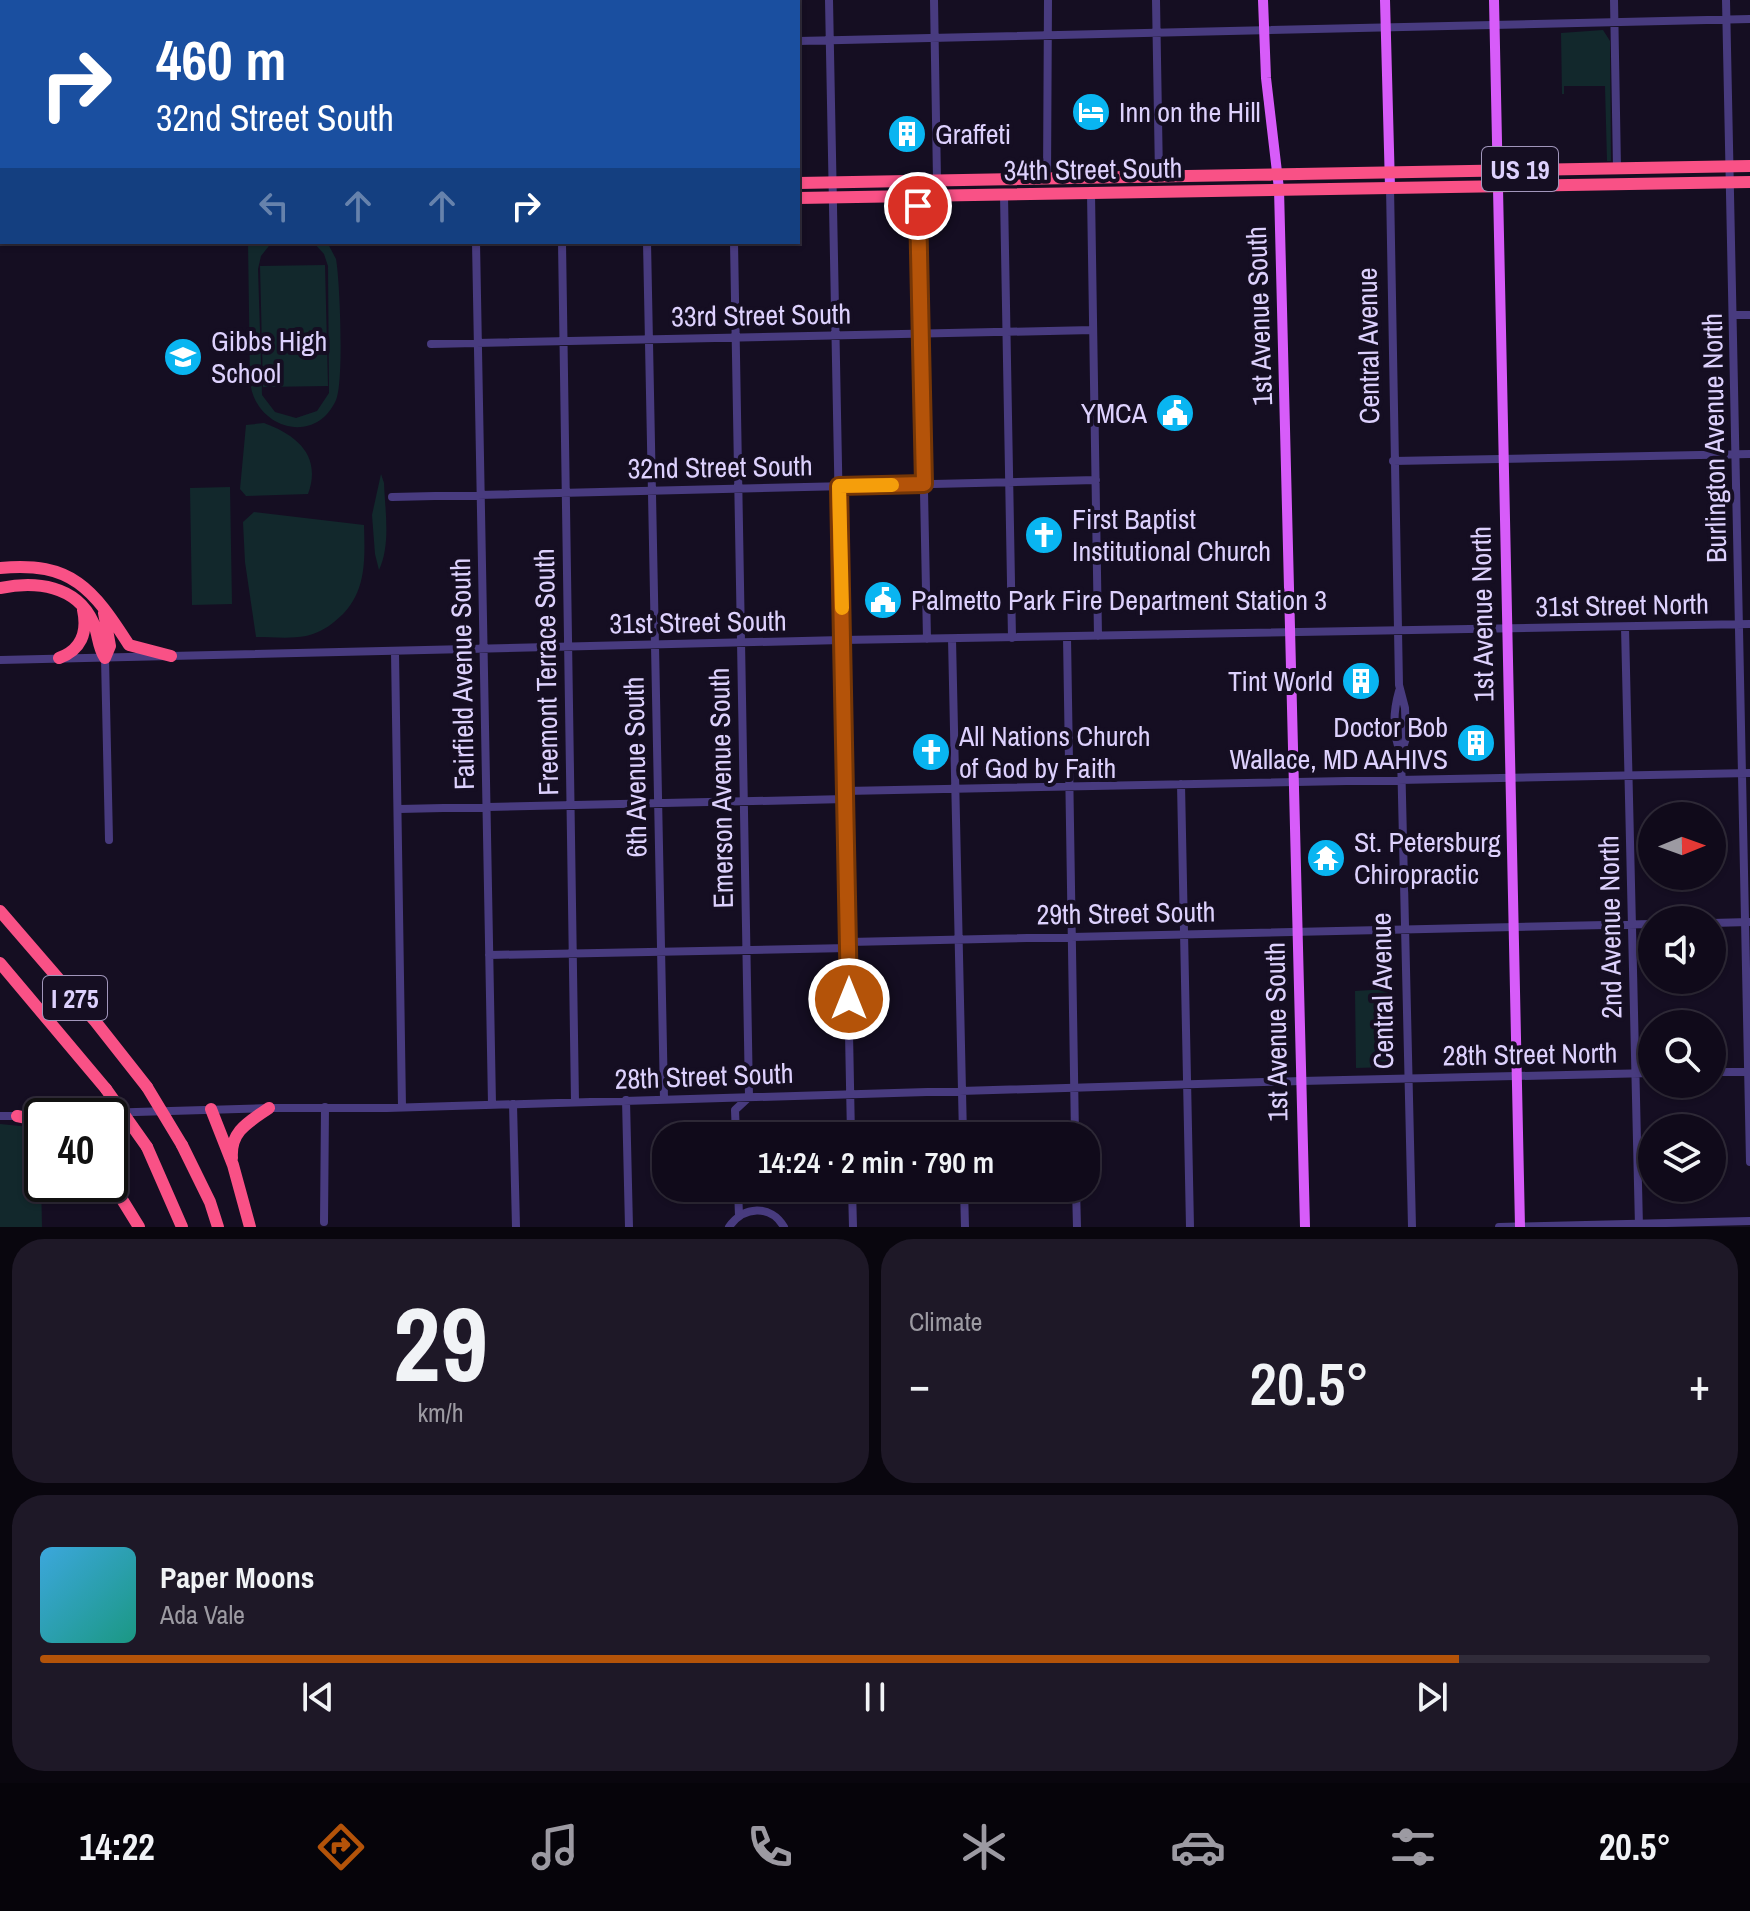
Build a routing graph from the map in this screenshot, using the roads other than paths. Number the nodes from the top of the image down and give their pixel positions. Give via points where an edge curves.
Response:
1 (829, 0) edge
2 (934, 0) edge
3 (1048, 0) edge
4 (1156, 0) edge
5 (1263, 0) edge
6 (1385, 0) edge
7 (1494, 0) edge
8 (1614, 0) edge
9 (1726, 0) edge
10 (1750, 19) edge
11 (1727, 20) junction
12 (1614, 23) junction
13 (1494, 25) junction
14 (1385, 27) junction
15 (1263, 30) junction
16 (1157, 32) junction
17 (1048, 35) junction
18 (935, 38) junction
19 (830, 40) junction
20 (800, 41) edge
21 (1730, 166) junction
22 (1750, 166) edge
23 (1617, 168) junction
24 (1651, 168) junction
25 (1496, 170) junction
26 (1389, 172) junction
27 (1277, 173) junction
28 (1224, 174) junction
29 (1154, 176) junction
30 (1047, 178) junction
31 (937, 180) junction
32 (1731, 182) junction
33 (1750, 182) edge
34 (800, 183) edge
35 (833, 183) junction
36 (1607, 185) junction
37 (1390, 187) junction
38 (1496, 187) junction
39 (1279, 189) junction
40 (1183, 191) junction
41 (1091, 193) junction
42 (987, 195) junction
43 (1004, 195) junction
44 (918, 196) junction
45 (833, 197) junction
46 (800, 198) edge
47 (476, 244) edge
48 (562, 244) edge
49 (647, 244) edge
50 (734, 244) edge
51 (1734, 315) junction
52 (1750, 315) edge
53 (1093, 330) junction
54 (1007, 332) junction
55 (921, 334) junction
56 (836, 335) junction
57 (735, 338) junction
58 (649, 339) junction
59 (563, 341) junction
60 (478, 343) junction
61 (431, 344) dead end
62 (1750, 454) edge
63 (1737, 455) junction
64 (1502, 459) junction
65 (1393, 461) junction
66 (1096, 480) junction
67 (1010, 482) junction
68 (924, 484) junction
69 (839, 486) junction
70 (738, 489) junction
71 (652, 491) junction
72 (566, 493) junction
73 (481, 495) junction
74 (392, 497) dead end
75 (0, 568) edge
76 (0, 588) edge
77 (101, 603) junction
78 (83, 610) junction
79 (1745, 624) edge
80 (1625, 627) junction
81 (1506, 629) junction
82 (1398, 631) junction
83 (1291, 632) junction
84 (1098, 636) junction
85 (1067, 637) junction
86 (1012, 638) junction
87 (927, 639) junction
88 (952, 639) junction
89 (842, 640) junction
90 (741, 643) junction
91 (655, 645) junction
92 (568, 648) junction
93 (484, 650) junction
94 (395, 652) junction
95 (171, 656) junction
96 (59, 658) junction
97 (105, 658) junction
98 (0, 660) edge
99 (1746, 773) edge
100 (1629, 775) junction
101 (1509, 777) junction
102 (1402, 780) junction
103 (1295, 782) junction
104 (1181, 784) junction
105 (1068, 786) junction
106 (955, 789) junction
107 (846, 795) junction
108 (743, 799) junction
109 (658, 804) junction
110 (570, 805) junction
111 (486, 807) junction
112 (399, 809) junction
113 (109, 840) dead end
114 (0, 911) edge
115 (1748, 922) edge
116 (1726, 923) edge
117 (1632, 924) junction
118 (1638, 924) edge
119 (1513, 926) junction
120 (1405, 928) junction
121 (1298, 931) junction
122 (1185, 934) junction
123 (1071, 936) junction
124 (959, 939) junction
125 (849, 945) junction
126 (746, 950) junction
127 (661, 952) junction
128 (573, 953) junction
129 (489, 955) junction
130 (0, 963) edge
131 (1726, 1072) edge
132 (1749, 1072) edge
133 (1636, 1074) junction
134 (1516, 1076) junction
135 (1408, 1078) junction
136 (1301, 1081) junction
137 (1188, 1084) junction
138 (1074, 1088) junction
139 (962, 1091) junction
140 (849, 1094) junction
141 (749, 1097) junction
142 (664, 1099) junction
143 (626, 1100) junction
144 (575, 1102) junction
145 (492, 1104) junction
146 (513, 1104) junction
147 (325, 1107) junction
148 (402, 1107) junction
149 (269, 1108) junction
150 (211, 1109) junction
151 (128, 1113) edge
152 (0, 1116) edge
153 (17, 1116) junction
154 (24, 1116) edge
155 (24, 1117) edge
156 (735, 1122) edge
157 (850, 1122) edge
158 (963, 1122) edge
159 (1075, 1122) edge
160 (1750, 1162) edge
161 (233, 1165) junction
162 (124, 1202) edge
163 (738, 1202) edge
164 (852, 1202) edge
165 (964, 1202) edge
166 (1076, 1202) edge
167 (739, 1216) junction
168 (1750, 1221) edge
169 (324, 1222) dead end
170 (1639, 1225) edge
171 (139, 1227) edge
172 (182, 1227) edge
173 (218, 1227) edge
174 (250, 1227) edge
175 (516, 1227) edge
176 (629, 1227) edge
177 (729, 1227) edge
178 (784, 1227) edge
179 (853, 1227) edge
180 (965, 1227) edge
181 (1077, 1227) edge
182 (1190, 1227) edge
183 (1305, 1227) edge
184 (1412, 1227) edge
185 (1499, 1227) edge
186 (1520, 1227) edge

1 - 19 street
2 - 18 street
3 - 17 street
4 - 16 street
5 - 15 main road, 1st Avenue South
6 - 14 main road, Central Avenue
7 - 13 main road, 1st Avenue North
8 - 12 street
9 - 11 street, Burlington Avenue North
10 - 11 street
11 - 12 street
11 - 21 street, Burlington Avenue North
12 - 13 street
12 - 23 street
13 - 14 street
13 - 25 main road, 1st Avenue North
14 - 15 street
14 - 26 main road, Central Avenue
15 - 16 street
15 - 27 main road, 1st Avenue South
16 - 17 street
16 - 29 street
17 - 18 street
17 - 30 street
18 - 19 street
18 - 31 street
19 - 20 street
19 - 35 street
21 - 22 highway, US 19
21 - 24 highway, US 19
21 - 32 street, Burlington Avenue North
23 - 24 highway, US 19
23 - 25 highway, US 19
24 - 36 highway via 1619,175
25 - 26 highway, US 19
25 - 38 main road, 1st Avenue North
26 - 27 highway, 34th Street South / US 19
26 - 37 main road, Central Avenue
27 - 28 highway, 34th Street South / US 19
27 - 39 main road, 1st Avenue South
28 - 29 highway, 34th Street South / US 19
28 - 40 highway via 1221,184 1188,184
29 - 30 highway, 34th Street South / US 19
29 - 41 highway via 1145,185 1100,186
30 - 31 highway, 34th Street South / US 19
30 - 42 highway via 1035,188 996,189
31 - 35 highway, 34th Street South / US 19
32 - 33 highway, US 19
32 - 36 highway, US 19
32 - 51 street, Burlington Avenue North
34 - 35 highway, 34th Street South / US 19
35 - 45 street
36 - 38 highway, US 19
37 - 38 highway, US 19
37 - 39 highway, 34th Street South / US 19
37 - 65 street, Central Avenue
38 - 64 main road, 1st Avenue North
39 - 40 highway, 34th Street South / US 19
39 - 83 main road, 1st Avenue South
40 - 41 highway, 34th Street South / US 19
41 - 43 highway, 34th Street South / US 19
41 - 53 street
42 - 43 highway, 34th Street South / US 19
42 - 44 highway, 34th Street South / US 19
43 - 54 street
44 - 45 highway, 34th Street South / US 19
44 - 55 street
45 - 46 highway, 34th Street South / US 19
45 - 56 street
47 - 60 street, Fairfield Avenue South
48 - 59 street, Freemont Terrace South
49 - 58 street, 6th Avenue South
50 - 57 street, Emerson Avenue South
51 - 52 street
51 - 63 street, Burlington Avenue North
53 - 54 street, 33rd Street South
53 - 66 street
54 - 55 street, 33rd Street South
54 - 67 street
55 - 56 street, 33rd Street South
55 - 68 street
56 - 57 street, 33rd Street South
56 - 69 street
57 - 58 street, 33rd Street South
57 - 70 street, Emerson Avenue South
58 - 59 street, 33rd Street South
58 - 71 street, 6th Avenue South
59 - 60 street, 33rd Street South
59 - 72 street, Freemont Terrace South
60 - 61 street, 33rd Street South
60 - 73 street, Fairfield Avenue South
62 - 63 street
63 - 64 street
63 - 79 street, Burlington Avenue North
64 - 65 street
64 - 81 main road, 1st Avenue North
65 - 82 street, Central Avenue
66 - 67 street, 32nd Street South
66 - 84 street
67 - 68 street, 32nd Street South
67 - 86 street
68 - 69 street, 32nd Street South
68 - 87 street
69 - 70 street, 32nd Street South
69 - 89 street
70 - 71 street, 32nd Street South
70 - 90 street, Emerson Avenue South
71 - 72 street, 32nd Street South
71 - 91 street, 6th Avenue South
72 - 73 street, 32nd Street South
72 - 92 street, Freemont Terrace South
73 - 74 street, 32nd Street South
73 - 93 street, Fairfield Avenue South
75 - 77 highway via 31,567 67,575
76 - 78 highway via 45,586 67,593
77 - 95 highway via 129,645
77 - 97 highway via 110,635
78 - 96 highway via 82,640 74,652
78 - 97 highway
79 - 80 street, 31st Street North
79 - 99 street, Burlington Avenue North
80 - 81 street, 31st Street North
80 - 100 street, 2nd Avenue North
81 - 82 street, 31st Street North
81 - 101 main road, 1st Avenue North
82 - 83 street, 31st Street South
82 - 102 street, Central Avenue via 1406,738
83 - 84 street, 31st Street South
83 - 103 main road, 1st Avenue South
84 - 85 street, 31st Street South
85 - 86 street, 31st Street South
85 - 105 street
86 - 88 street, 31st Street South
87 - 88 street, 31st Street South
87 - 89 street, 31st Street South
88 - 106 street
89 - 90 street, 31st Street South
89 - 107 street
90 - 91 street, 31st Street South
90 - 108 street, Emerson Avenue South
91 - 92 street, 31st Street South
91 - 109 street, 6th Avenue South
92 - 93 street, 31st Street South
92 - 110 street, Freemont Terrace South
93 - 94 street, 31st Street South
93 - 111 street, Fairfield Avenue South
94 - 95 street, 31st Street South
94 - 112 street
95 - 97 street, 31st Street South
96 - 97 street, 31st Street South
96 - 98 street, 31st Street South
97 - 113 street
99 - 100 street
99 - 115 street, Burlington Avenue North
100 - 101 street
100 - 117 street, 2nd Avenue North
101 - 102 street
101 - 119 main road, 1st Avenue North
102 - 103 street
102 - 120 street, Central Avenue
103 - 104 street
103 - 121 main road, 1st Avenue South
104 - 105 street
104 - 122 street
105 - 106 street
105 - 123 street
106 - 107 street
106 - 124 street
107 - 108 street
107 - 125 street
108 - 109 street
108 - 126 street, Emerson Avenue South
109 - 110 street
109 - 127 street, 6th Avenue South
110 - 111 street
110 - 128 street, Freemont Terrace South
111 - 112 street
111 - 129 street, Fairfield Avenue South
112 - 148 street
114 - 173 highway, I 275, bridge via 147,1087 182,1145
115 - 116 street
115 - 132 street, Burlington Avenue North
117 - 118 street, 29th Street South
117 - 119 street, 29th Street South
117 - 133 street, 2nd Avenue North
119 - 120 street, 29th Street South
119 - 134 main road, 1st Avenue North
120 - 121 street, 29th Street South
120 - 135 street, Central Avenue
121 - 122 street, 29th Street South
121 - 136 main road, 1st Avenue South
122 - 123 street, 29th Street South
122 - 137 street
123 - 124 street, 29th Street South
123 - 138 street
124 - 125 street, 29th Street South
124 - 139 street
125 - 126 street, 29th Street South
125 - 140 street
126 - 127 street, 29th Street South
126 - 141 street, Emerson Avenue South
127 - 128 street, 29th Street South
127 - 142 street, 6th Avenue South
128 - 129 street, 29th Street South
128 - 144 street, Freemont Terrace South
129 - 145 street, Fairfield Avenue South
130 - 172 highway, I 275, bridge via 106,1089 147,1147
131 - 132 street
132 - 160 street, Burlington Avenue North
133 - 134 street, 28th Street North
133 - 170 street, 2nd Avenue North
134 - 135 street, 28th Street North
134 - 186 main road, 1st Avenue North
135 - 136 street, 28th Street South
135 - 184 street, Central Avenue
136 - 137 street, 28th Street South
136 - 183 main road, 1st Avenue South
137 - 138 street, 28th Street South
137 - 182 street
138 - 139 street, 28th Street South
138 - 159 street
139 - 140 street, 28th Street South
139 - 158 street
140 - 141 street, 28th Street South
140 - 157 street
141 - 142 street, 28th Street South
141 - 156 street, Emerson Avenue South via 735,1110
142 - 143 street, 28th Street South
143 - 144 street, 28th Street South
143 - 176 street
144 - 146 street, 28th Street South
145 - 146 street, 28th Street South
145 - 148 street, 28th Street South
146 - 175 street
147 - 148 street, 28th Street South
147 - 149 street, 28th Street South
147 - 169 street
149 - 150 street, 28th Street South
149 - 161 highway via 235,1136
150 - 151 street, 28th Street South
150 - 161 highway
152 - 153 street, 28th Street South
153 - 154 street, 28th Street South
153 - 155 highway
161 - 174 highway
162 - 171 highway
163 - 167 street
164 - 179 street
165 - 180 street
166 - 181 street
167 - 177 street
167 - 178 street via 763,1211
168 - 170 street
170 - 186 street
185 - 186 street

